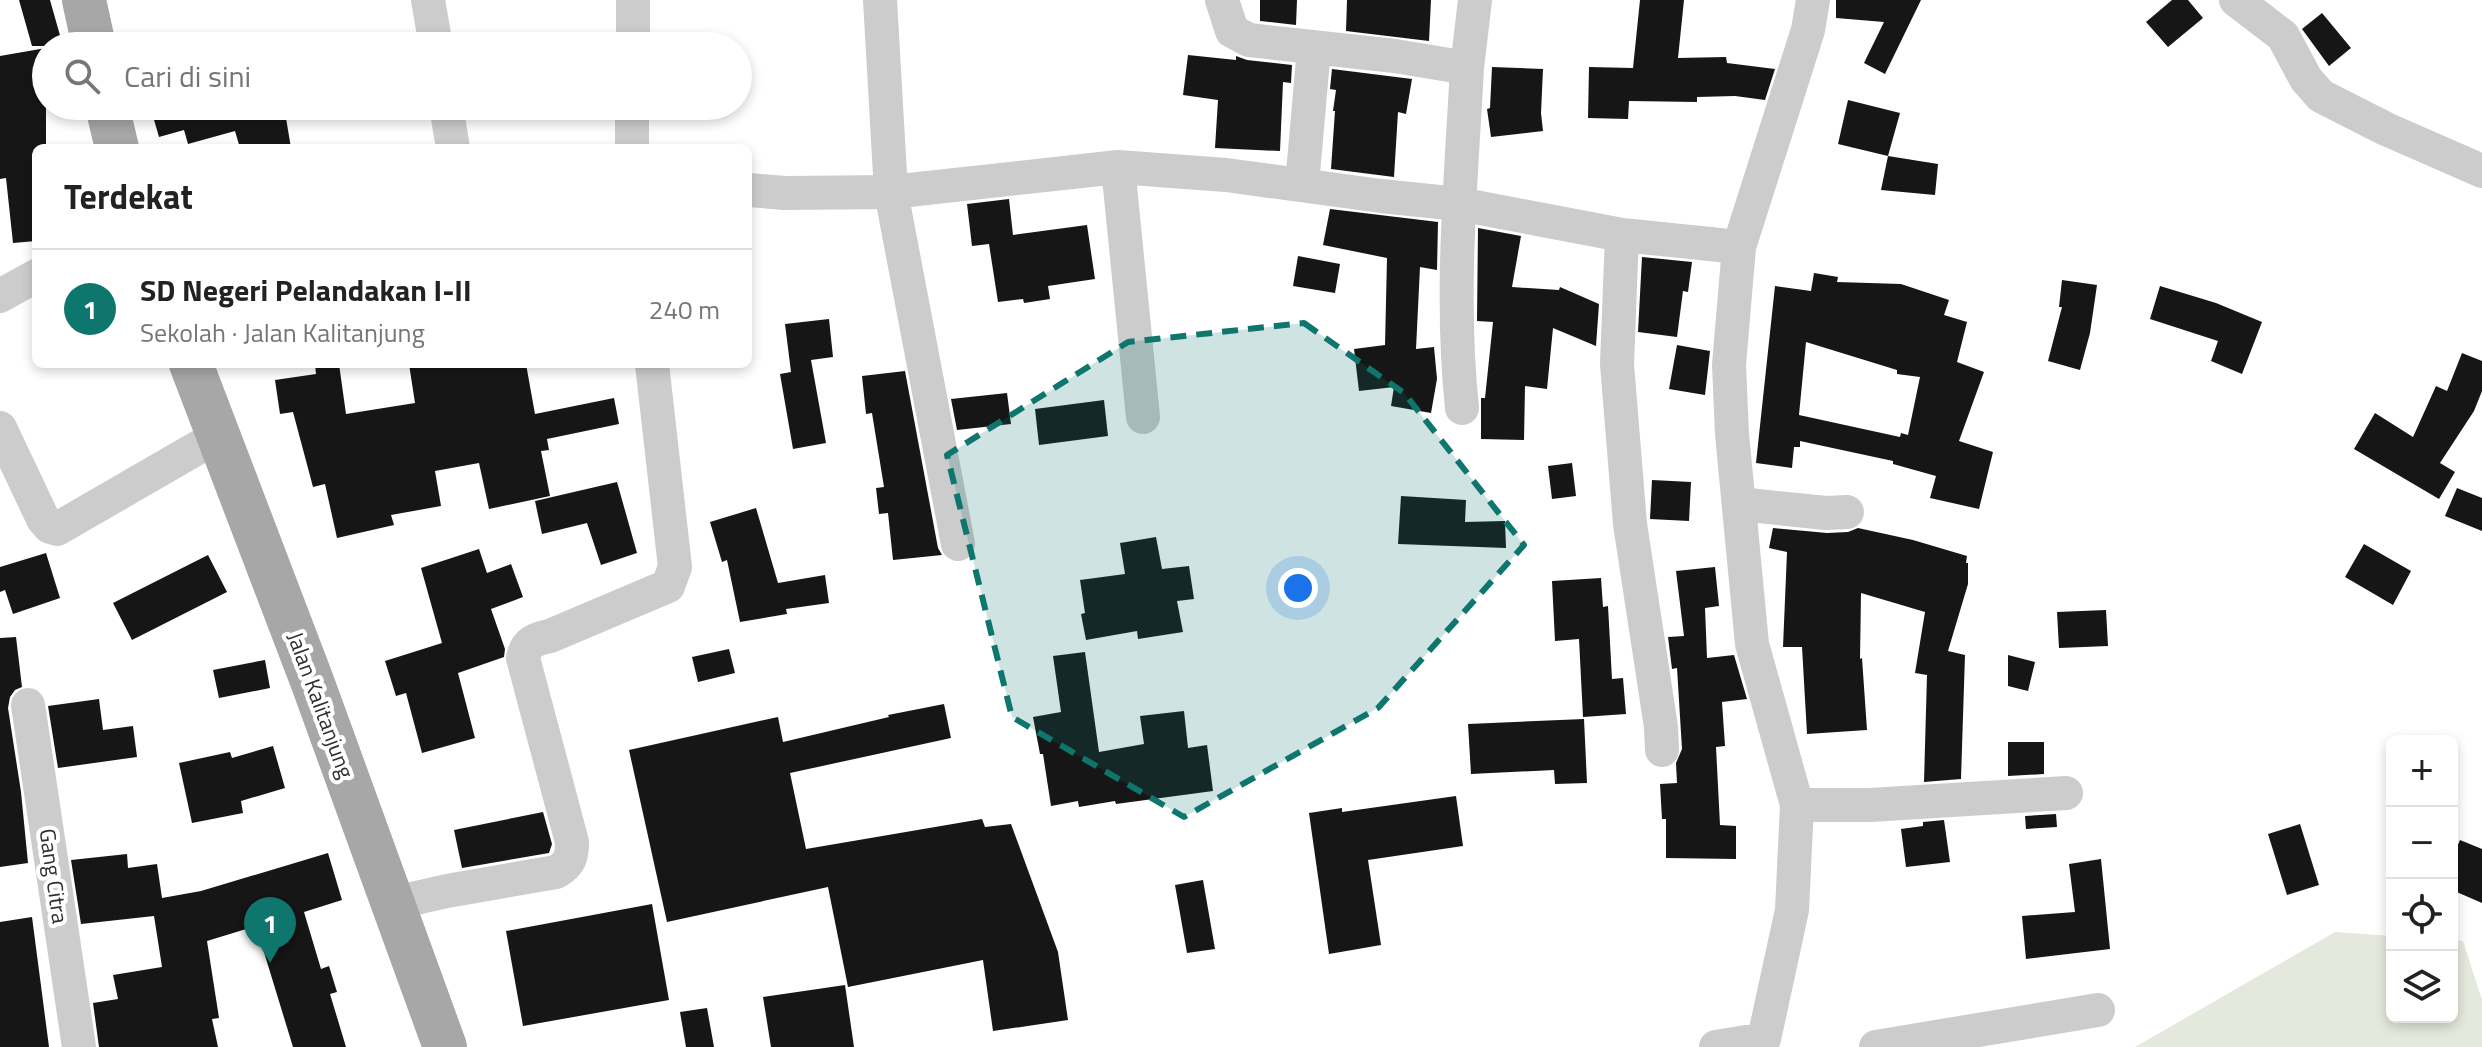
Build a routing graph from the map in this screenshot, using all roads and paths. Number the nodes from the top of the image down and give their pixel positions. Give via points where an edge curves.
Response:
1 (84, 0) edge
2 (428, 0) edge
3 (633, 0) edge
4 (880, 0) edge
5 (1222, 0) edge
6 (1475, 0) edge
7 (1813, 0) edge
8 (2236, 0) edge
9 (91, 32) edge
10 (434, 32) edge
11 (633, 32) edge
12 (1314, 48) junction
13 (1467, 68) junction
14 (110, 120) edge
15 (448, 120) edge
16 (632, 120) edge
17 (116, 144) edge
18 (452, 144) edge
19 (632, 144) edge
20 (1118, 167) junction
21 (2482, 171) edge
22 (1302, 185) junction
23 (752, 190) edge
24 (891, 192) junction
25 (1459, 204) junction
26 (1622, 235) junction
27 (1739, 247) junction
28 (32, 278) edge
29 (0, 296) edge
30 (192, 368) edge
31 (652, 368) edge
32 (1462, 408) dead end
33 (1143, 417) dead end
34 (0, 428) edge
35 (218, 436) junction
36 (1739, 504) junction
37 (1847, 512) dead end
38 (958, 544) dead end
39 (28, 705) dead end
40 (1662, 750) dead end
41 (2066, 793) dead end
42 (1797, 805) junction
43 (422, 897) junction
44 (2098, 1010) dead end
45 (1778, 1043) edge
46 (79, 1047) edge
47 (445, 1047) edge
48 (1716, 1047) edge
49 (1876, 1047) edge

1 - 9 main road
2 - 10 street
3 - 11 street
4 - 24 street
5 - 12 street via 1232,31 1249,40
6 - 13 street
7 - 27 street
8 - 21 street via 2283,36 2321,96
12 - 13 street
12 - 22 street
13 - 25 street
14 - 17 main road
15 - 18 street
16 - 19 street
20 - 22 street
20 - 24 street
20 - 33 street
22 - 25 street
23 - 24 street
24 - 38 street
25 - 26 street
25 - 32 street via 1456,354
26 - 27 street
26 - 40 street via 1617,364 1630,524
27 - 36 street via 1729,365
28 - 29 street
30 - 35 main road, Jalan Kalitanjung
31 - 43 street via 675,567 671,580 668,586 532,641 523,658 572,842 569,863 556,872
34 - 35 street via 43,519 57,529
35 - 43 main road, Jalan Kalitanjung
36 - 37 street
36 - 42 street via 1752,644
39 - 46 street, Gang Citra
41 - 42 street
42 - 45 street
43 - 47 main road, Jalan Kalitanjung
44 - 49 street
45 - 48 street

